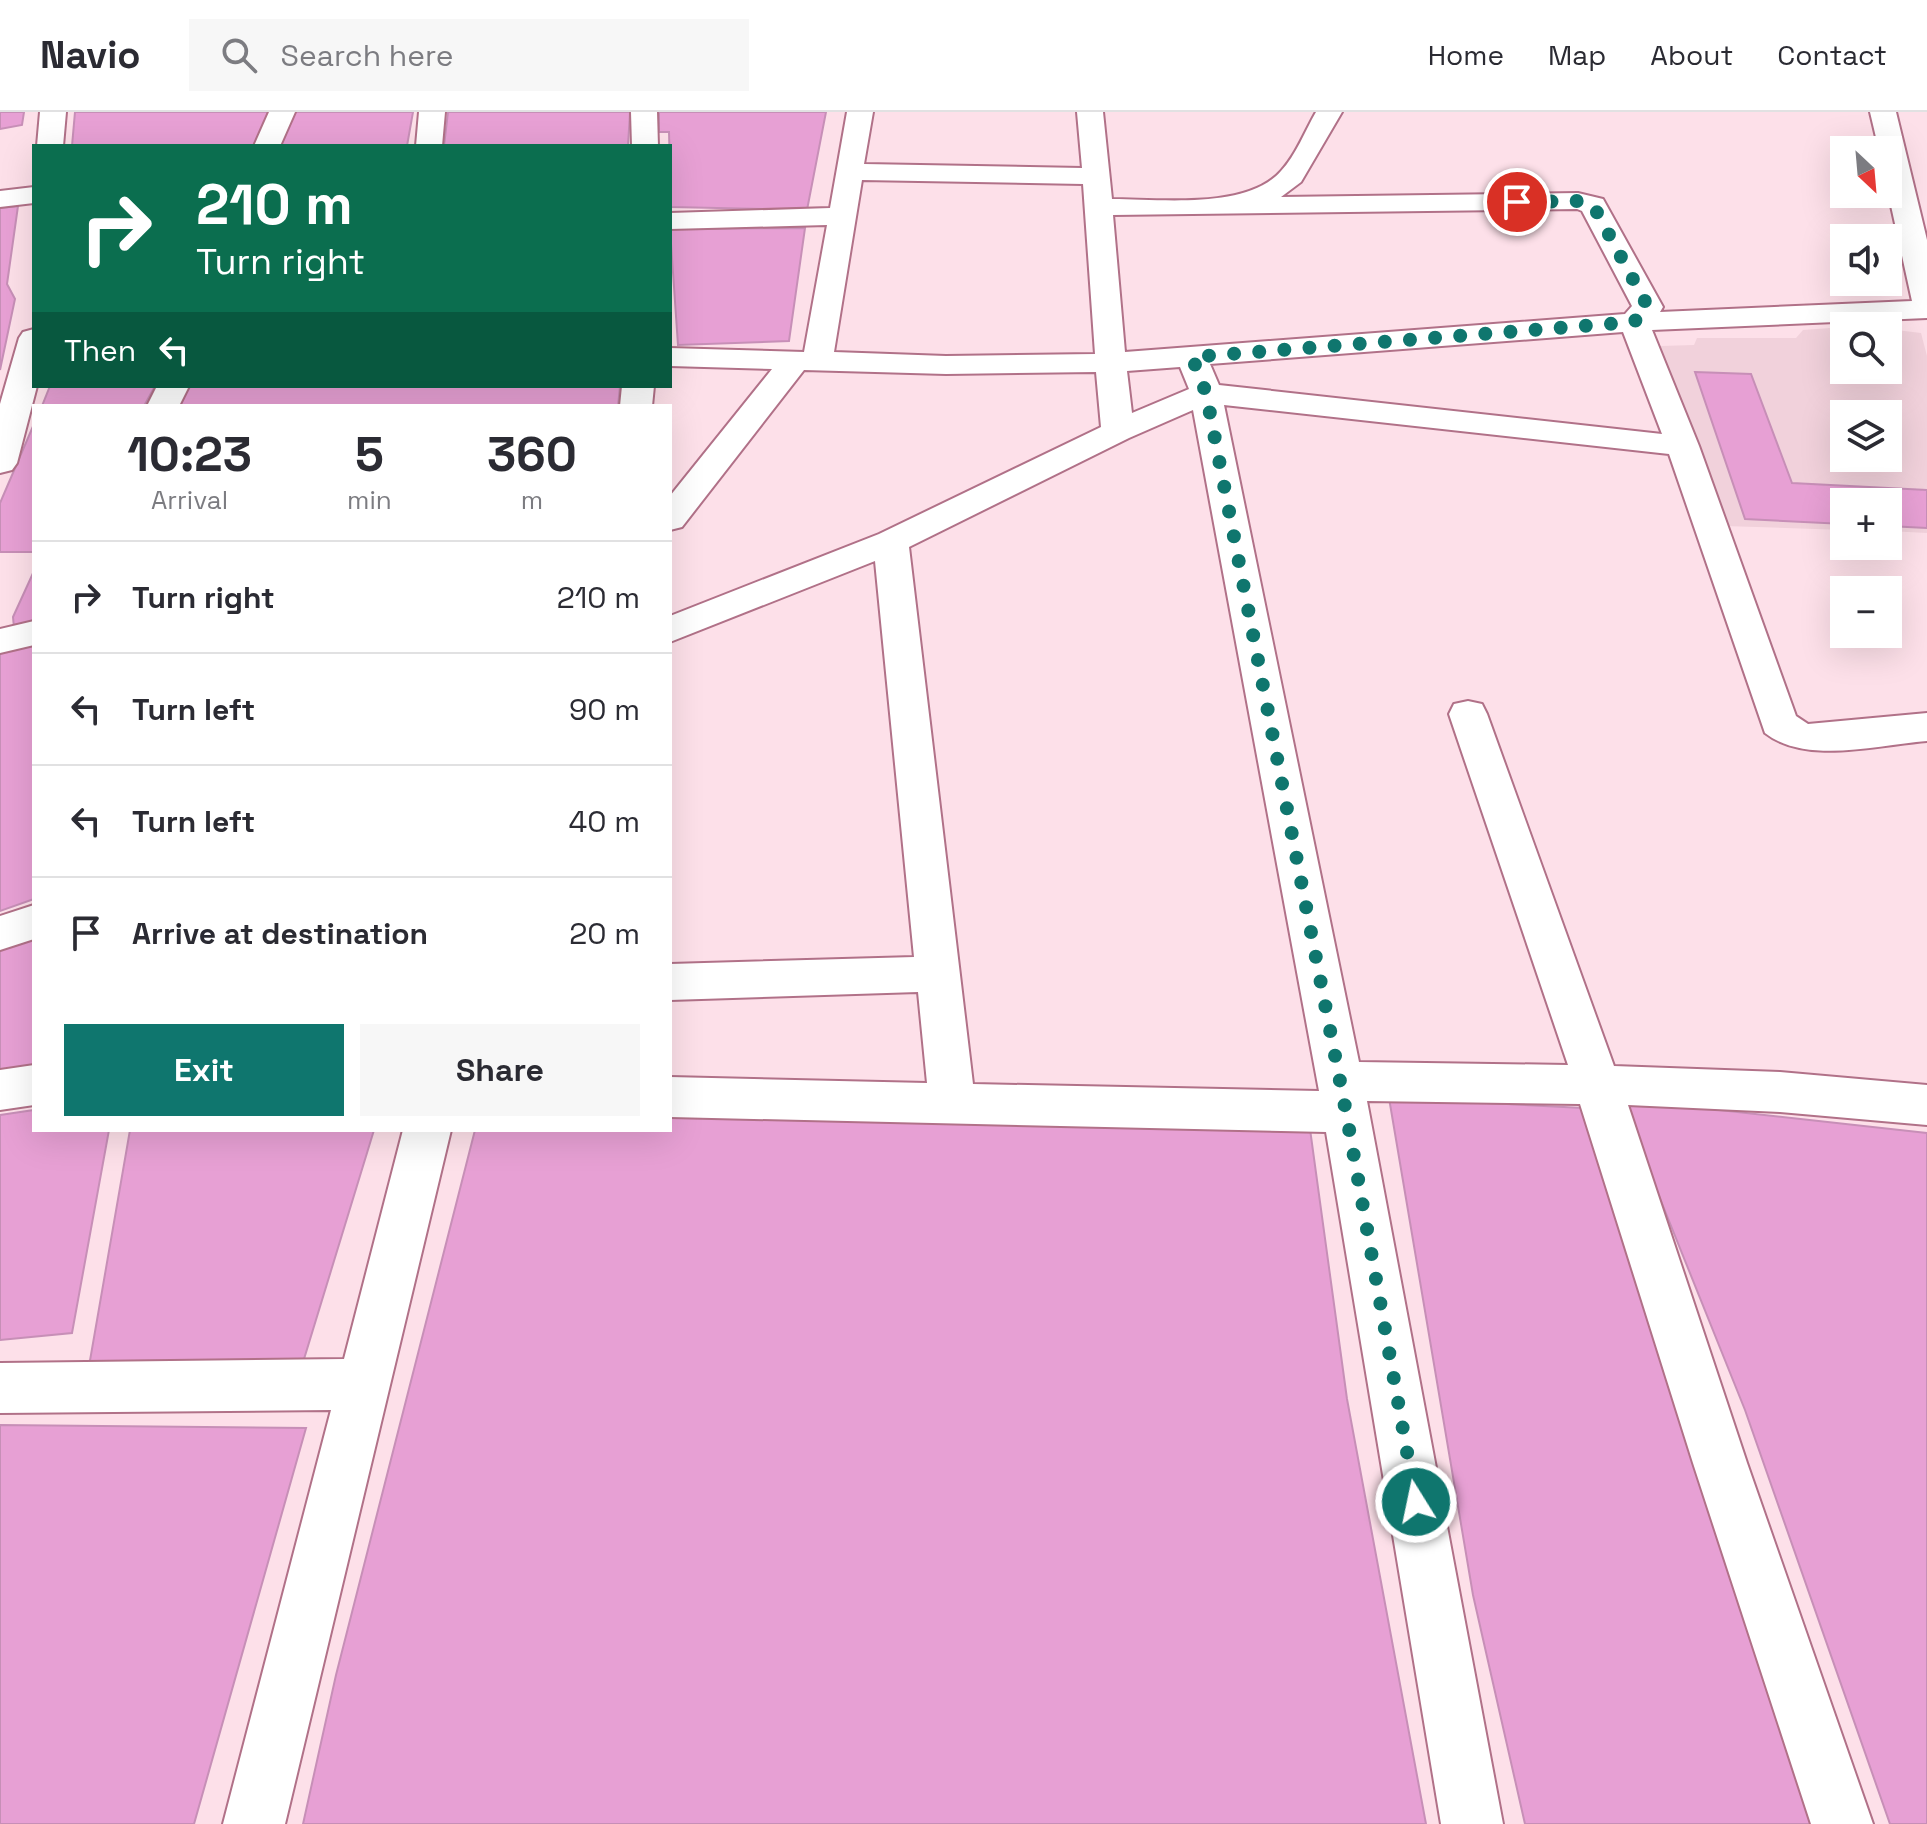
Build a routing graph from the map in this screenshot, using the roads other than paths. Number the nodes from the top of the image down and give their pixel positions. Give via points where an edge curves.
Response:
1 (53, 112) edge
2 (282, 112) edge
3 (432, 112) edge
4 (644, 112) edge
5 (860, 112) edge
6 (1090, 112) edge
7 (1329, 112) edge
8 (1883, 112) edge
9 (50, 144) edge
10 (268, 144) edge
11 (429, 144) edge
12 (645, 144) edge
13 (851, 172) junction
14 (1097, 176) junction
15 (32, 195) edge
16 (0, 199) edge
17 (1210, 206) junction
18 (1100, 207) junction
19 (844, 216) junction
20 (672, 221) edge
21 (1923, 266) edge
22 (1927, 301) edge
23 (1927, 309) edge
24 (1634, 322) junction
25 (32, 352) edge
26 (672, 357) edge
27 (806, 363) junction
28 (1109, 363) junction
29 (1199, 375) junction
30 (1118, 431) junction
31 (1683, 446) junction
32 (0, 463) edge
33 (672, 517) edge
34 (891, 542) junction
35 (672, 629) edge
36 (32, 633) edge
37 (0, 641) edge
38 (1468, 714) dead end
39 (1927, 727) edge
40 (32, 923) edge
41 (0, 933) edge
42 (939, 974) junction
43 (672, 982) edge
44 (32, 1085) edge
45 (1598, 1086) junction
46 (0, 1090) edge
47 (1342, 1096) junction
48 (672, 1097) edge
49 (952, 1102) junction
50 (1927, 1105) edge
51 (427, 1132) edge
52 (364, 1384) junction
53 (0, 1388) edge
54 (254, 1824) edge
55 (1472, 1824) edge
56 (1842, 1824) edge

1 - 9 street
2 - 10 street
3 - 11 street
4 - 12 street
5 - 13 street
6 - 14 street
7 - 17 street via 1288,180 1256,198
8 - 21 street
13 - 14 street
13 - 19 street
14 - 18 street
15 - 16 street
17 - 18 street
17 - 24 street via 1584,202 1596,209 1648,307
18 - 28 street
19 - 20 street
19 - 27 street
21 - 22 street
23 - 24 street
24 - 29 street
24 - 31 street
25 - 32 street
26 - 27 street
27 - 28 street
27 - 33 street
28 - 29 street
28 - 30 street
29 - 30 street
29 - 31 street
29 - 47 street
30 - 34 street
31 - 39 street via 1779,723 1808,738
34 - 35 street
34 - 42 street
36 - 37 street
38 - 45 street
40 - 41 street
42 - 43 street
42 - 49 street
44 - 46 street
45 - 47 street
45 - 50 street
45 - 56 street
47 - 49 street
47 - 55 street
48 - 49 street
51 - 52 street
52 - 53 street
52 - 54 street

